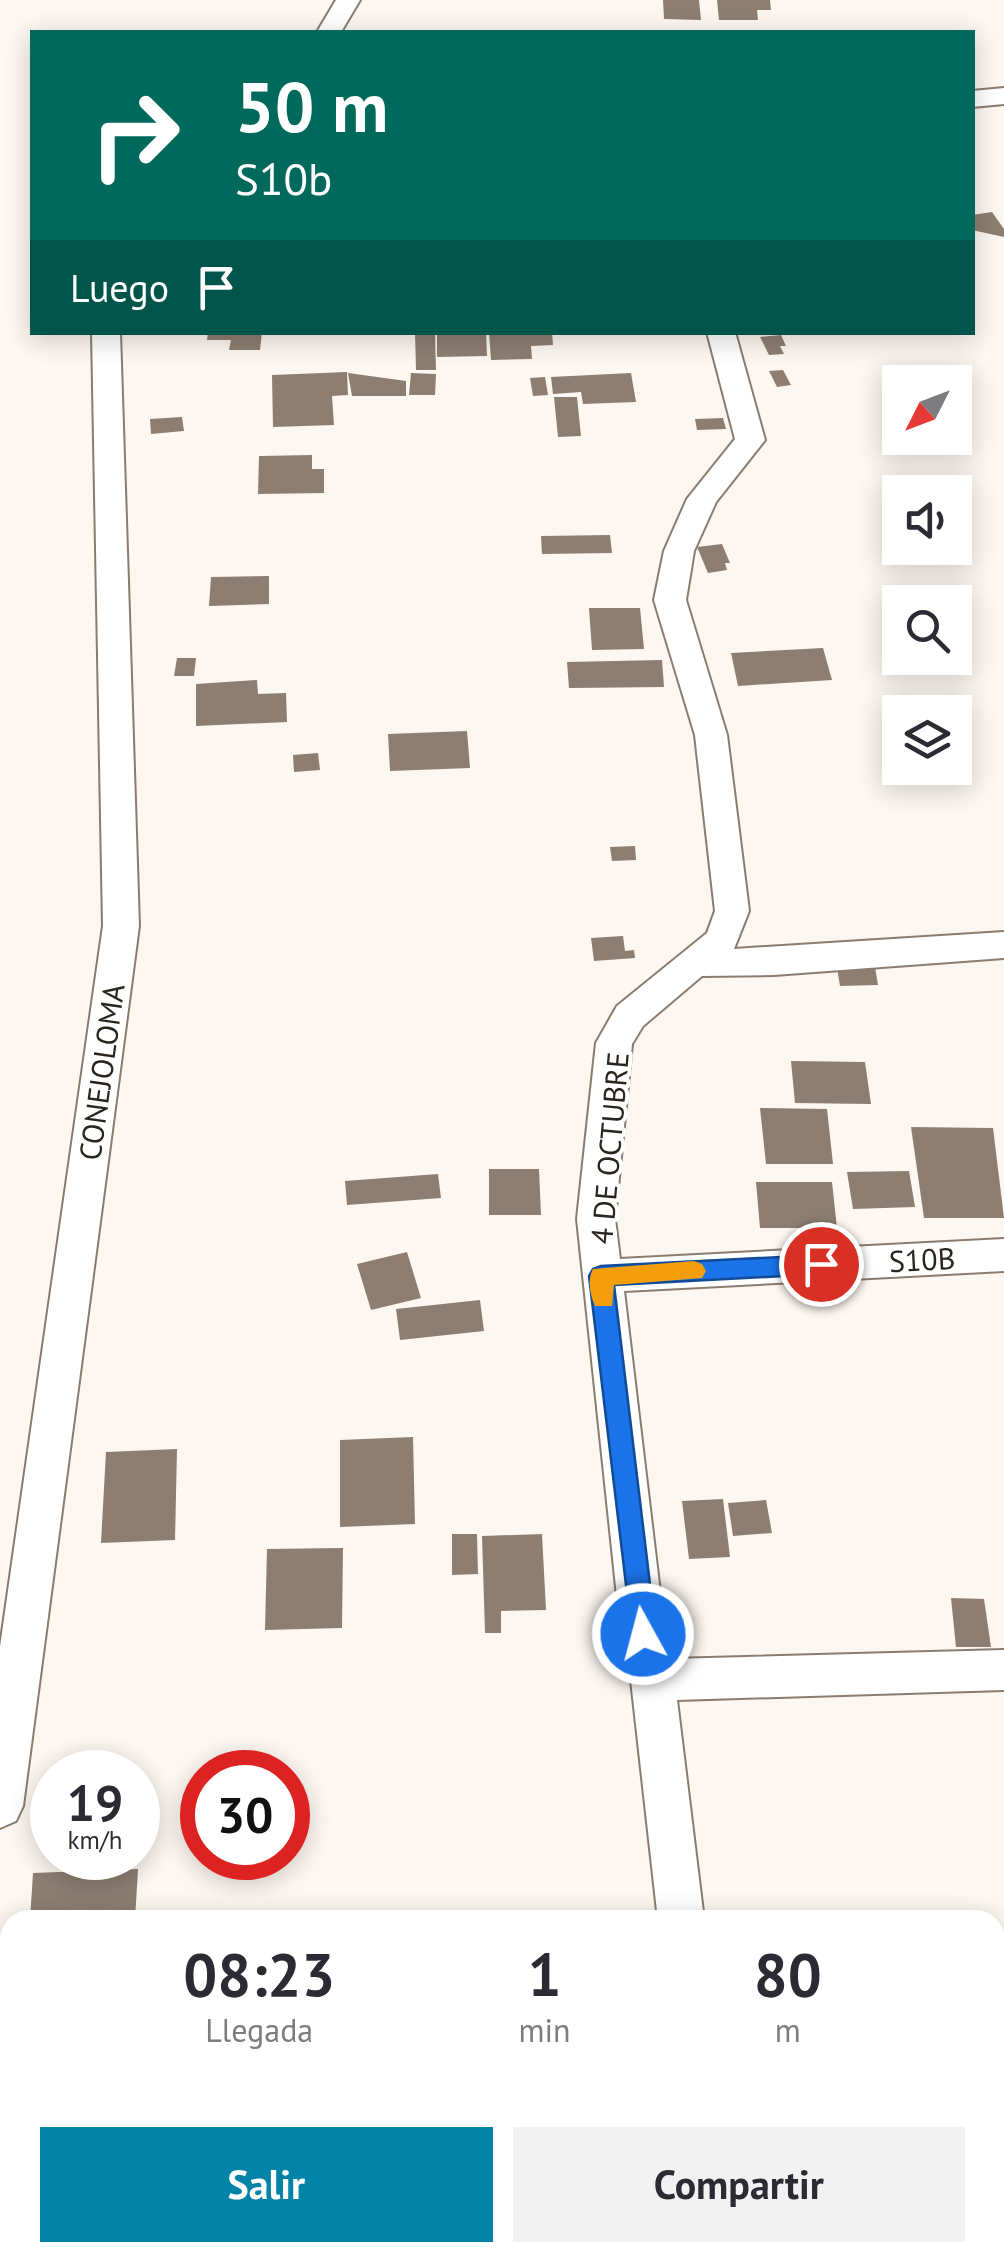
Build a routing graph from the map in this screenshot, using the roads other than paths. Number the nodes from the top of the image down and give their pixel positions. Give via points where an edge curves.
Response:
1 (348, 0) edge
2 (330, 30) edge
3 (1004, 96) edge
4 (975, 99) edge
5 (106, 335) edge
6 (723, 335) edge
7 (1004, 946) edge
8 (694, 963) junction
9 (1004, 1255) edge
10 (601, 1276) junction
11 (1004, 1670) edge
12 (653, 1680) junction
13 (0, 1806) edge
14 (680, 1910) edge

1 - 2 street
3 - 4 street
5 - 13 street, CONEJOLOMA via 121,926
6 - 8 street, 4 DE OCTUBRE via 750,440 702,499 679,551 670,600 711,735 732,912 722,940
7 - 8 street
8 - 10 street, 4 DE OCTUBRE via 630,1016 614,1043 596,1219
9 - 10 street, S10B
10 - 12 street, 4 DE OCTUBRE
11 - 12 street
12 - 14 street, 4 DE OCTUBRE

